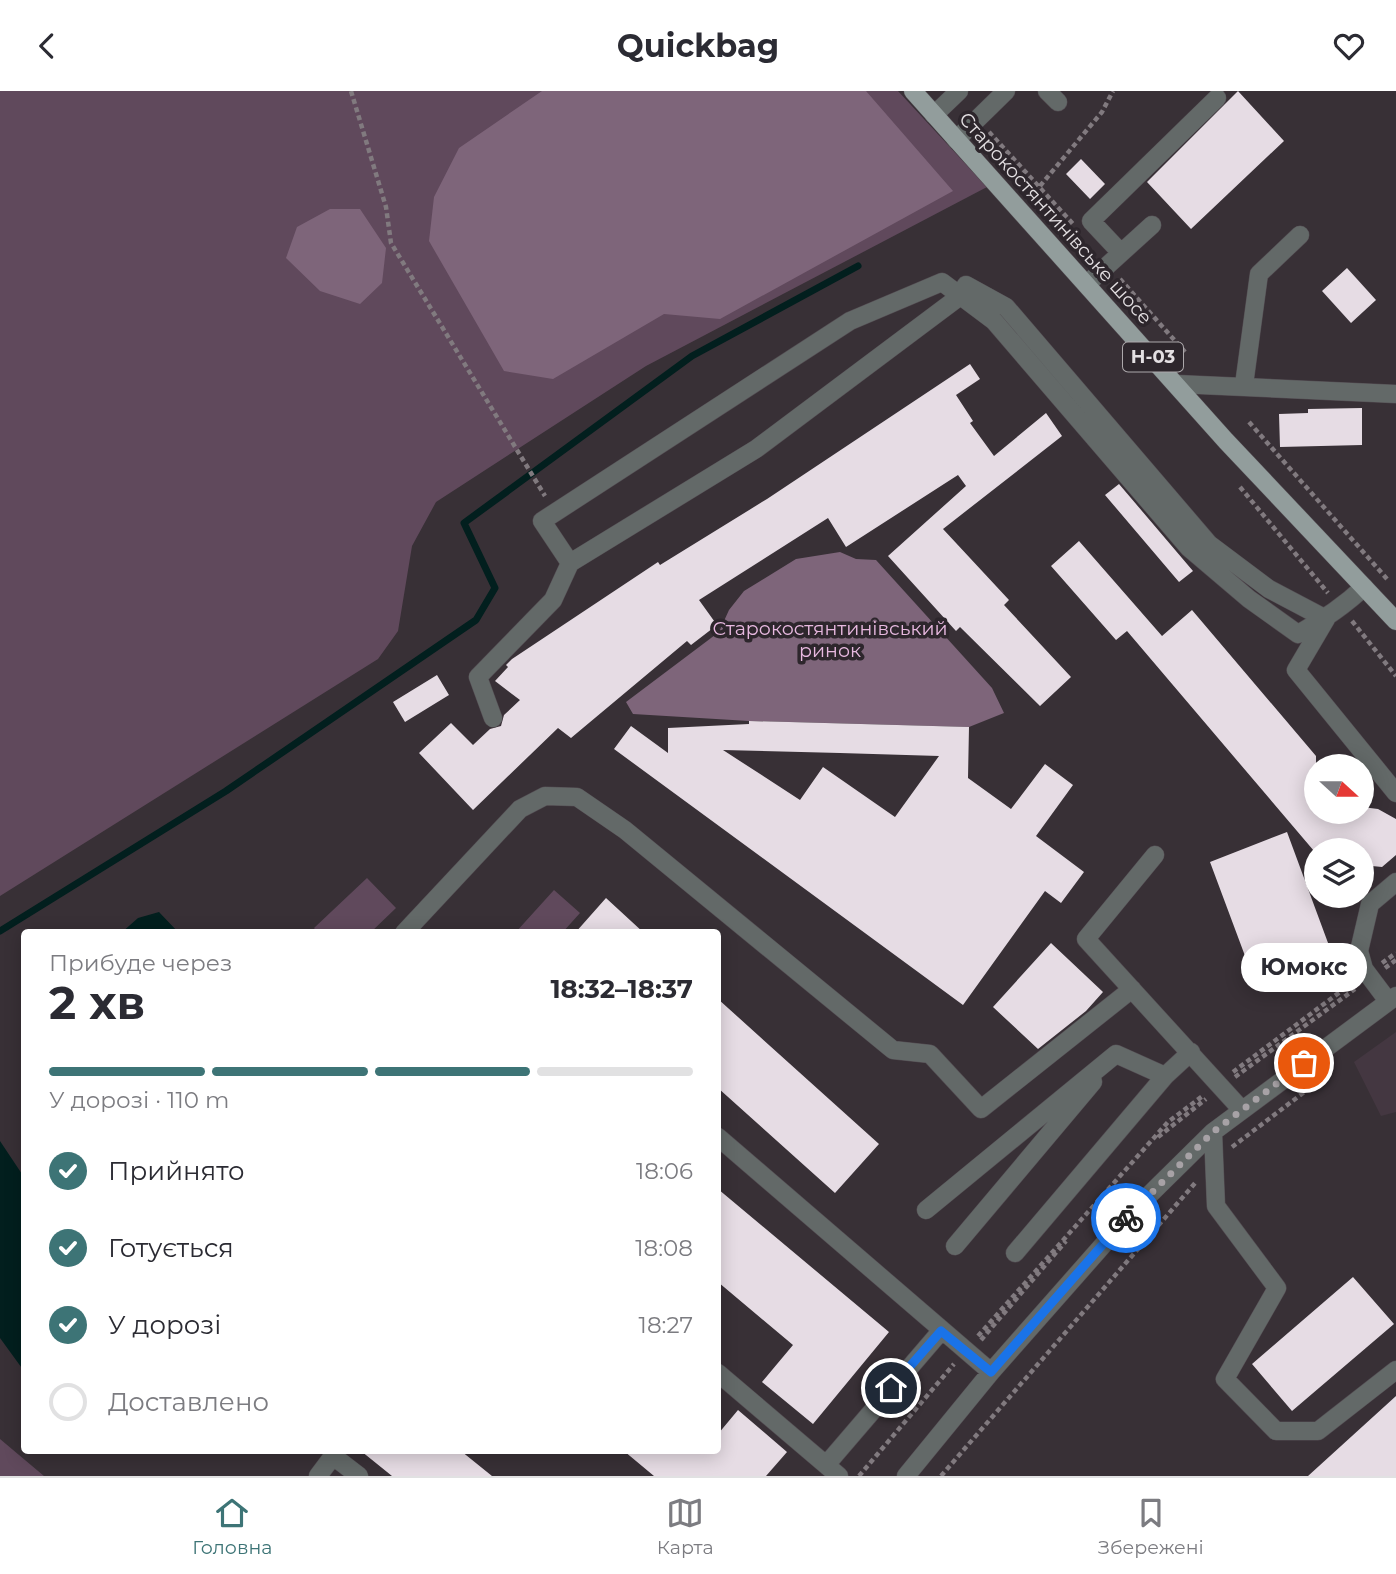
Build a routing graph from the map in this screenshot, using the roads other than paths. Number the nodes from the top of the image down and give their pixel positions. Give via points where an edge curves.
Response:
1 (913, 91) edge
2 (959, 91) edge
3 (1006, 91) edge
4 (1217, 98) dead end
5 (934, 115) junction
6 (956, 140) junction
7 (1152, 225) dead end
8 (1300, 235) dead end
9 (1121, 253) junction
10 (1087, 283) junction
11 (960, 297) junction
12 (1177, 384) junction
13 (1244, 385) junction
14 (1396, 394) edge
15 (570, 563) junction
16 (1364, 587) junction
17 (1334, 614) junction
18 (1396, 621) edge
19 (493, 718) dead end
20 (1396, 793) edge
21 (1155, 855) dead end
22 (1396, 882) edge
23 (408, 929) edge
24 (1132, 989) junction
25 (1392, 998) edge
26 (1191, 1052) junction
27 (1116, 1054) junction
28 (1165, 1076) junction
29 (1241, 1109) junction
30 (1213, 1132) junction
31 (721, 1140) edge
32 (926, 1210) dead end
33 (955, 1246) dead end
34 (1015, 1253) dead end
35 (941, 1331) junction
36 (1396, 1370) edge
37 (991, 1372) junction
38 (721, 1376) edge
39 (832, 1470) edge
40 (318, 1476) edge
41 (359, 1476) edge
42 (905, 1476) edge

1 - 5 main road, Старокостянтинівське шосе / Н-03
2 - 5 street
3 - 6 street
4 - 9 street via 1091,221
5 - 6 main road, Старокостянтинівське шосе / Н-03
6 - 10 main road, Старокостянтинівське шосе / Н-03
7 - 9 street
8 - 13 street via 1259,274
9 - 10 street
10 - 12 main road, Старокостянтинівське шосе / Н-03
11 - 15 street via 756,449
11 - 15 street via 942,282 850,321 542,521
11 - 17 street via 966,285 1006,307 1209,544 1269,589
11 - 17 street via 1002,329 1189,548 1249,599 1298,634
12 - 13 street
12 - 16 main road, Старокостянтинівське шосе / Н-03
13 - 14 street
15 - 19 street via 553,600 478,677
16 - 17 street
16 - 18 main road, Старокостянтинівське шосе / Н-03
17 - 20 street via 1296,670
21 - 24 street via 1086,939
22 - 25 street via 1370,904 1359,951 1364,969
23 - 24 street via 520,810 545,796 577,797 625,830 893,1051 930,1055 981,1109
24 - 26 street
25 - 29 street
26 - 28 street
26 - 29 street
27 - 28 street
27 - 32 street
27 - 33 street
28 - 34 street
29 - 30 street
30 - 36 street via 1216,1206 1277,1288 1226,1379 1276,1431 1318,1431
30 - 37 street via 1133,1211
31 - 35 street
35 - 37 street
35 - 39 street
37 - 42 street
38 - 39 street
40 - 41 street via 333,1456

